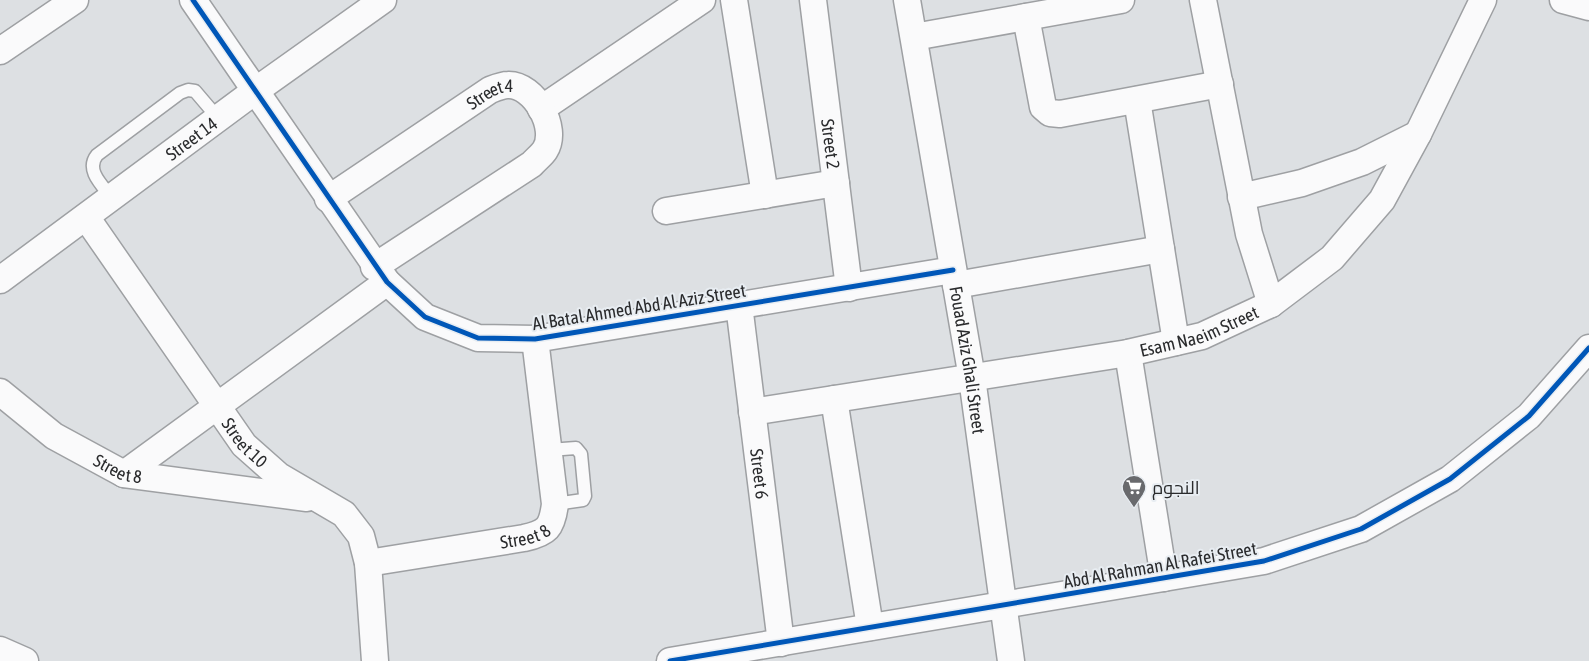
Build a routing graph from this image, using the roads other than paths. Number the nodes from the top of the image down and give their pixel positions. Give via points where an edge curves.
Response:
1 (75, 0) edge
2 (193, 0) edge
3 (383, 0) edge
4 (702, 0) edge
5 (734, 0) edge
6 (813, 0) edge
7 (907, 0) edge
8 (1121, 0) edge
9 (1203, 0) edge
10 (1483, 0) edge
11 (1563, 0) edge
12 (1589, 7) edge
13 (1026, 17) junction
14 (914, 37) junction
15 (0, 51) edge
16 (1220, 84) junction
17 (255, 91) junction
18 (1137, 100) junction
19 (541, 109) junction
20 (218, 118) junction
21 (1418, 134) junction
22 (836, 184) junction
23 (765, 195) junction
24 (112, 198) junction
25 (1241, 198) junction
26 (328, 199) junction
27 (666, 211) dead end
28 (86, 217) junction
29 (1161, 249) junction
30 (380, 274) junction
31 (955, 278) junction
32 (0, 280) edge
33 (849, 288) junction
34 (1271, 304) junction
35 (740, 305) junction
36 (535, 339) junction
37 (1176, 342) junction
38 (1589, 348) edge
39 (1128, 353) junction
40 (972, 378) junction
41 (0, 392) edge
42 (834, 399) junction
43 (216, 406) junction
44 (752, 412) junction
45 (124, 474) junction
46 (320, 500) junction
47 (368, 563) junction
48 (1164, 578) junction
49 (1002, 605) junction
50 (870, 627) junction
51 (781, 643) junction
52 (0, 650) edge
53 (25, 661) edge
54 (375, 661) edge
55 (670, 661) edge
56 (1011, 661) edge

1 - 15 street
2 - 17 street, Al Batal Ahmed Abd Al Aziz Street
3 - 17 street, Street 14
4 - 19 street
5 - 23 street
6 - 22 street, Street 2
7 - 14 street, Fouad Aziz Ghali Street
8 - 13 street
9 - 16 street
10 - 21 street, Esam Naeim Street
11 - 12 street
13 - 14 street
13 - 18 street via 1044,107 1050,113
14 - 31 street, Fouad Aziz Ghali Street
16 - 18 street
16 - 25 street
17 - 20 street, Street 14
17 - 26 street, Al Batal Ahmed Abd Al Aziz Street
18 - 29 street
19 - 26 street, Street 4 via 529,92 522,89 510,85 490,90
19 - 30 street, Street 4 via 549,128 546,149 532,164
20 - 24 street, Street 14
20 - 24 lane via 202,96 188,90 150,115 92,160 95,175
21 - 25 street via 1353,165 1302,183
21 - 34 street, Esam Naeim Street via 1382,200 1332,258
22 - 23 street
22 - 33 street, Street 2
23 - 27 street
24 - 28 street, Street 14
25 - 34 street via 1258,269
26 - 30 street, Al Batal Ahmed Abd Al Aziz Street
28 - 32 street, Street 14
28 - 43 street, Street 10
29 - 31 street, Al Batal Ahmed Abd Al Aziz Street
29 - 37 street
30 - 36 street, Al Batal Ahmed Abd Al Aziz Street via 425,316 478,338
30 - 43 street, Street 4
31 - 33 street, Al Batal Ahmed Abd Al Aziz Street
31 - 40 street, Fouad Aziz Ghali Street
33 - 35 street, Al Batal Ahmed Abd Al Aziz Street
34 - 37 street, Esam Naeim Street via 1202,336
35 - 36 street, Al Batal Ahmed Abd Al Aziz Street
35 - 44 street, Street 6
36 - 47 street, Street 8 via 555,504 552,521 541,534
37 - 39 street, Esam Naeim Street
38 - 48 street, Abd Al Rahman Al Rafei Street via 1529,416 1450,479 1360,529 1264,561
39 - 40 street, Esam Naeim Street
39 - 48 street
40 - 42 street, Esam Naeim Street
40 - 49 street, Fouad Aziz Ghali Street
41 - 45 street, Street 8 via 54,436
42 - 44 street, Esam Naeim Street
42 - 50 street
43 - 45 street, Street 4
43 - 46 street, Street 10 via 244,445 279,476
44 - 51 street, Street 6
45 - 46 street, Street 8
46 - 47 street, Street 10 via 344,514 361,536
47 - 54 street, Street 10
48 - 49 street, Abd Al Rahman Al Rafei Street
49 - 50 street, Abd Al Rahman Al Rafei Street
49 - 56 street, Fouad Aziz Ghali Street
50 - 51 street, Abd Al Rahman Al Rafei Street
51 - 55 street, Abd Al Rahman Al Rafei Street
52 - 53 street

